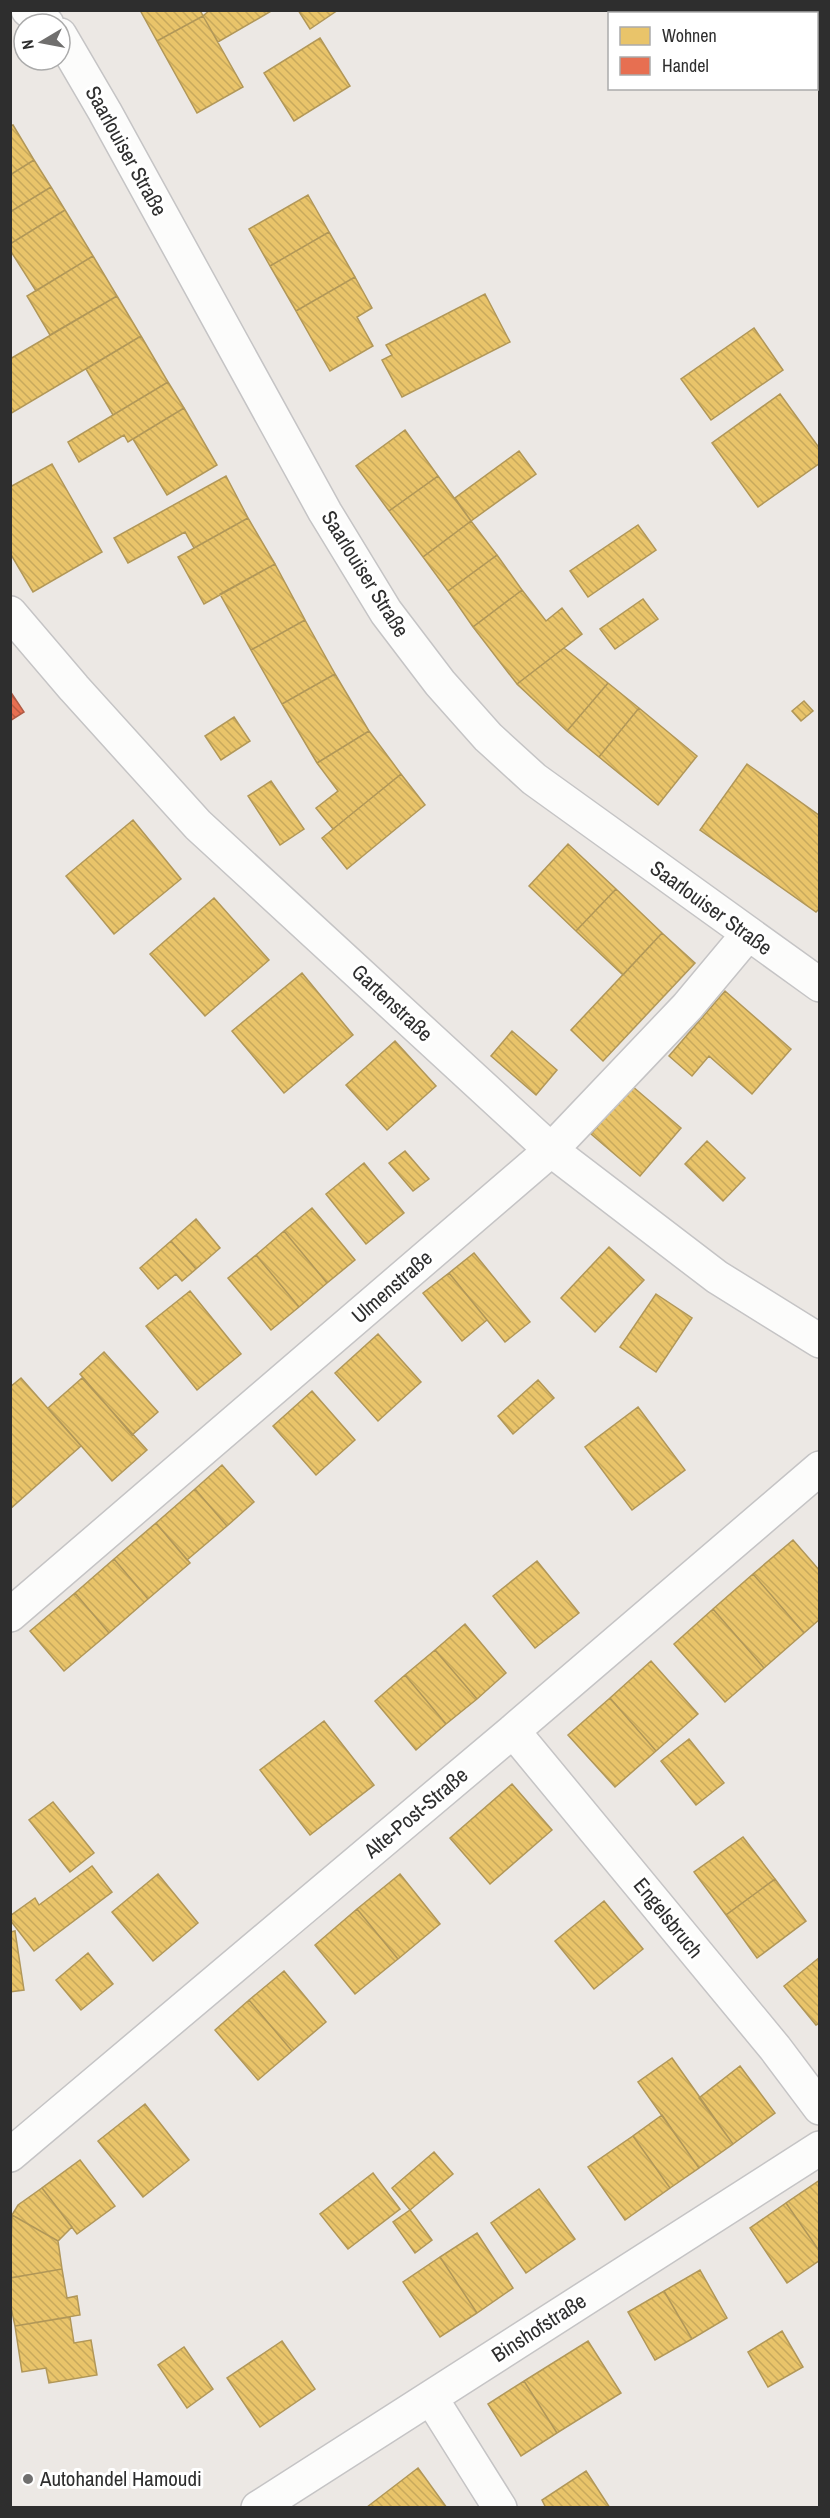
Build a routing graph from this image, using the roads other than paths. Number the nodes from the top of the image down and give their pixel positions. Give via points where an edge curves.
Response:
1 (72, 56) edge
2 (10, 613) edge
3 (747, 934) junction
4 (816, 976) edge
5 (551, 1150) junction
6 (819, 1341) edge
7 (819, 1468) edge
8 (10, 1615) edge
9 (513, 1731) junction
10 (819, 2108) edge
11 (819, 2148) edge
12 (10, 2155) edge
13 (431, 2398) junction
14 (258, 2508) edge
15 (500, 2508) edge

1 - 3 street, Saarlouiser Straße via 325,512 386,612 426,666 489,737 534,779
2 - 5 street, Gartenstraße via 198,825
3 - 4 street, Saarlouiser Straße
3 - 5 street, Ulmenstraße via 687,1007
5 - 6 street, Gartenstraße via 717,1277
5 - 8 street, Ulmenstraße
7 - 9 street, Alte-Post-Straße
9 - 10 street, Engelsbruch via 775,2048
9 - 12 street, Alte-Post-Straße
11 - 13 street, Binshofstraße
13 - 14 street, Binshofstraße
13 - 15 street

